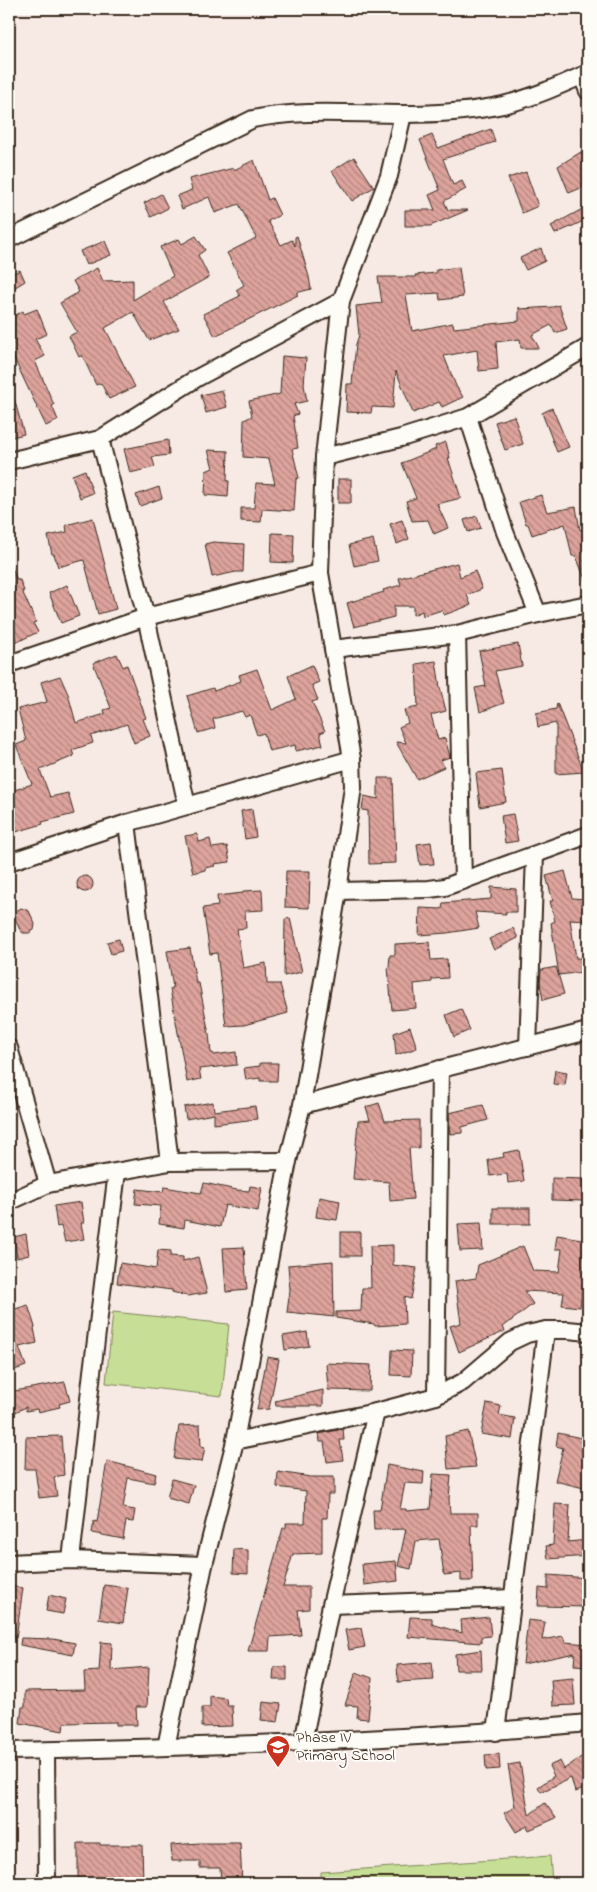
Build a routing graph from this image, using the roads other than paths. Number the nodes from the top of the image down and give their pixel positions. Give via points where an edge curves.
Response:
1 (585, 74) edge
2 (588, 91) edge
3 (403, 114) junction
4 (9, 239) edge
5 (341, 301) junction
6 (588, 347) edge
7 (468, 417) junction
8 (100, 439) junction
9 (324, 457) junction
10 (9, 461) edge
11 (320, 573) junction
12 (588, 604) edge
13 (538, 614) junction
14 (146, 617) junction
15 (457, 634) junction
16 (333, 650) junction
17 (9, 664) edge
18 (352, 759) junction
19 (187, 806) junction
20 (127, 824) junction
21 (588, 835) edge
22 (535, 855) junction
23 (9, 862) edge
24 (463, 880) junction
25 (338, 891) junction
26 (588, 1030) edge
27 (528, 1047) junction
28 (9, 1048) edge
29 (440, 1068) junction
30 (302, 1105) junction
31 (288, 1161) junction
32 (170, 1162) junction
33 (118, 1172) junction
34 (48, 1184) junction
35 (9, 1202) edge
36 (546, 1330) junction
37 (588, 1332) edge
38 (436, 1396) junction
39 (376, 1412) junction
40 (235, 1441) junction
41 (71, 1560) junction
42 (9, 1563) edge
43 (204, 1565) junction
44 (513, 1598) junction
45 (331, 1605) junction
46 (588, 1724) edge
47 (496, 1732) junction
48 (303, 1742) junction
49 (166, 1747) junction
50 (9, 1751) edge
51 (46, 1751) junction
52 (46, 1883) edge

1 - 2 street
1 - 3 street via 504,104 474,110
3 - 4 street via 296,112 253,119
3 - 5 street via 389,176
5 - 8 street via 197,378
5 - 9 street
6 - 7 street
7 - 9 street
7 - 13 street via 504,532
8 - 10 street
8 - 14 street
9 - 11 street
11 - 14 street
11 - 16 street
12 - 13 street
13 - 15 street
14 - 17 street
14 - 19 street
15 - 16 street
15 - 24 street
16 - 18 street
18 - 19 street
18 - 25 street via 353,787
19 - 20 street
20 - 23 street
20 - 32 street
21 - 22 street
22 - 24 street
22 - 27 street
24 - 25 street via 429,889
25 - 30 street
26 - 27 street
27 - 29 street
28 - 34 street
29 - 30 street
29 - 38 street
30 - 31 street
31 - 32 street
31 - 40 street
32 - 33 street
33 - 34 street
33 - 41 street
34 - 35 street
36 - 37 street
36 - 38 street via 510,1342 463,1382
36 - 44 street
38 - 39 street
39 - 40 street
39 - 45 street
40 - 43 street
41 - 42 street
41 - 43 street
43 - 49 street
44 - 45 street
44 - 47 street
45 - 48 street
46 - 47 street
47 - 48 street
48 - 49 street
49 - 51 street
50 - 51 street
51 - 52 street

